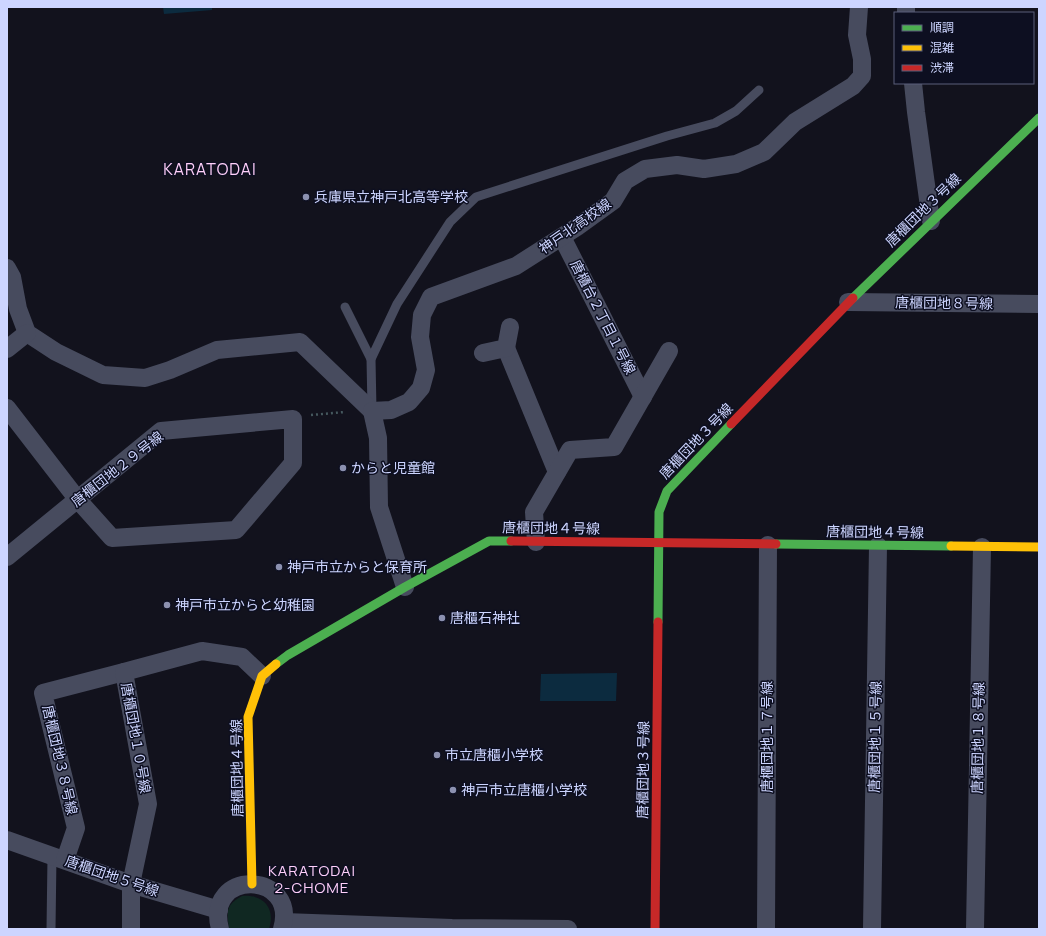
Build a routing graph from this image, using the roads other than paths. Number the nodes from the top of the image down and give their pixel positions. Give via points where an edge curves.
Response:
1 (859, 7) edge
2 (913, 84) edge
3 (759, 90) dead end
4 (1039, 118) edge
5 (931, 221) junction
6 (562, 237) junction
7 (7, 268) edge
8 (848, 302) junction
9 (1039, 304) edge
10 (345, 307) dead end
11 (510, 327) dead end
12 (26, 333) junction
13 (506, 348) junction
14 (7, 349) edge
15 (669, 351) dead end
16 (483, 353) dead end
17 (371, 359) junction
18 (643, 397) junction
19 (7, 408) edge
20 (372, 411) junction
21 (557, 472) junction
22 (78, 500) junction
23 (536, 542) junction
24 (659, 543) junction
25 (768, 545) junction
26 (878, 546) junction
27 (982, 547) junction
28 (1039, 548) edge
29 (7, 558) edge
30 (405, 587) junction
31 (124, 672) junction
32 (262, 676) junction
33 (7, 840) edge
34 (58, 858) junction
35 (131, 884) junction
36 (252, 884) junction
37 (219, 910) junction
38 (283, 925) edge
39 (51, 929) edge
40 (131, 929) edge
41 (220, 929) edge
42 (452, 929) edge
43 (568, 929) edge
44 (655, 929) edge
45 (766, 929) edge
46 (872, 929) edge
47 (975, 929) edge

1 - 6 street, 神戸北高校線 via 857,35 862,59 862,76 853,86 795,122 764,152 736,164 704,169 677,165 645,169 625,181 613,201
2 - 5 street
3 - 17 lane via 736,111 714,124 667,136 476,197 450,222 397,304
4 - 5 street, 唐櫃団地３号線
5 - 8 street, 唐櫃団地３号線
6 - 18 street, 唐櫃台２丁目１号線
6 - 20 street, 神戸北高校線 via 516,266 431,297 422,315 420,337 426,370 421,388 409,402 391,410
7 - 12 street via 12,277
8 - 9 street, 唐櫃団地８号線
8 - 24 street, 唐櫃団地３号線 via 667,491 659,512
10 - 17 lane
11 - 13 street
12 - 14 street
12 - 20 street via 56,352 103,375 145,378 217,350 300,342
13 - 16 street
13 - 21 street
15 - 18 street
17 - 20 lane
18 - 21 street via 614,446 570,450
19 - 22 street
20 - 30 street via 378,438 379,507
21 - 23 street via 534,512
22 - 22 street, 唐櫃団地２９号線 via 161,431 301,417 293,463 236,530 112,538
22 - 29 street, 唐櫃団地２９号線
23 - 24 street, 唐櫃団地４号線
23 - 30 street, 唐櫃団地４号線 via 490,541
24 - 25 street, 唐櫃団地４号線
24 - 44 street, 唐櫃団地３号線
25 - 26 street, 唐櫃団地４号線
25 - 45 street, 唐櫃団地１７号線
26 - 27 street, 唐櫃団地４号線
26 - 46 street, 唐櫃団地１５号線
27 - 28 street, 唐櫃団地４号線
27 - 47 street, 唐櫃団地１８号線
30 - 32 street, 唐櫃団地４号線 via 288,654
31 - 32 street, 唐櫃団地１０号線 via 202,651 242,657
31 - 34 street, 唐櫃団地３８号線 via 43,693 76,828
31 - 35 street, 唐櫃団地１０号線 via 148,804
32 - 36 street, 唐櫃団地４号線 via 248,717
33 - 34 street, 唐櫃団地５号線
34 - 35 street, 唐櫃団地５号線
34 - 39 lane
35 - 37 street, 唐櫃団地５号線
35 - 40 street, 唐櫃団地１０号線
36 - 37 street via 243,884 227,894
36 - 38 street via 263,886 280,900 284,911
37 - 41 street
38 - 42 street
42 - 43 street

